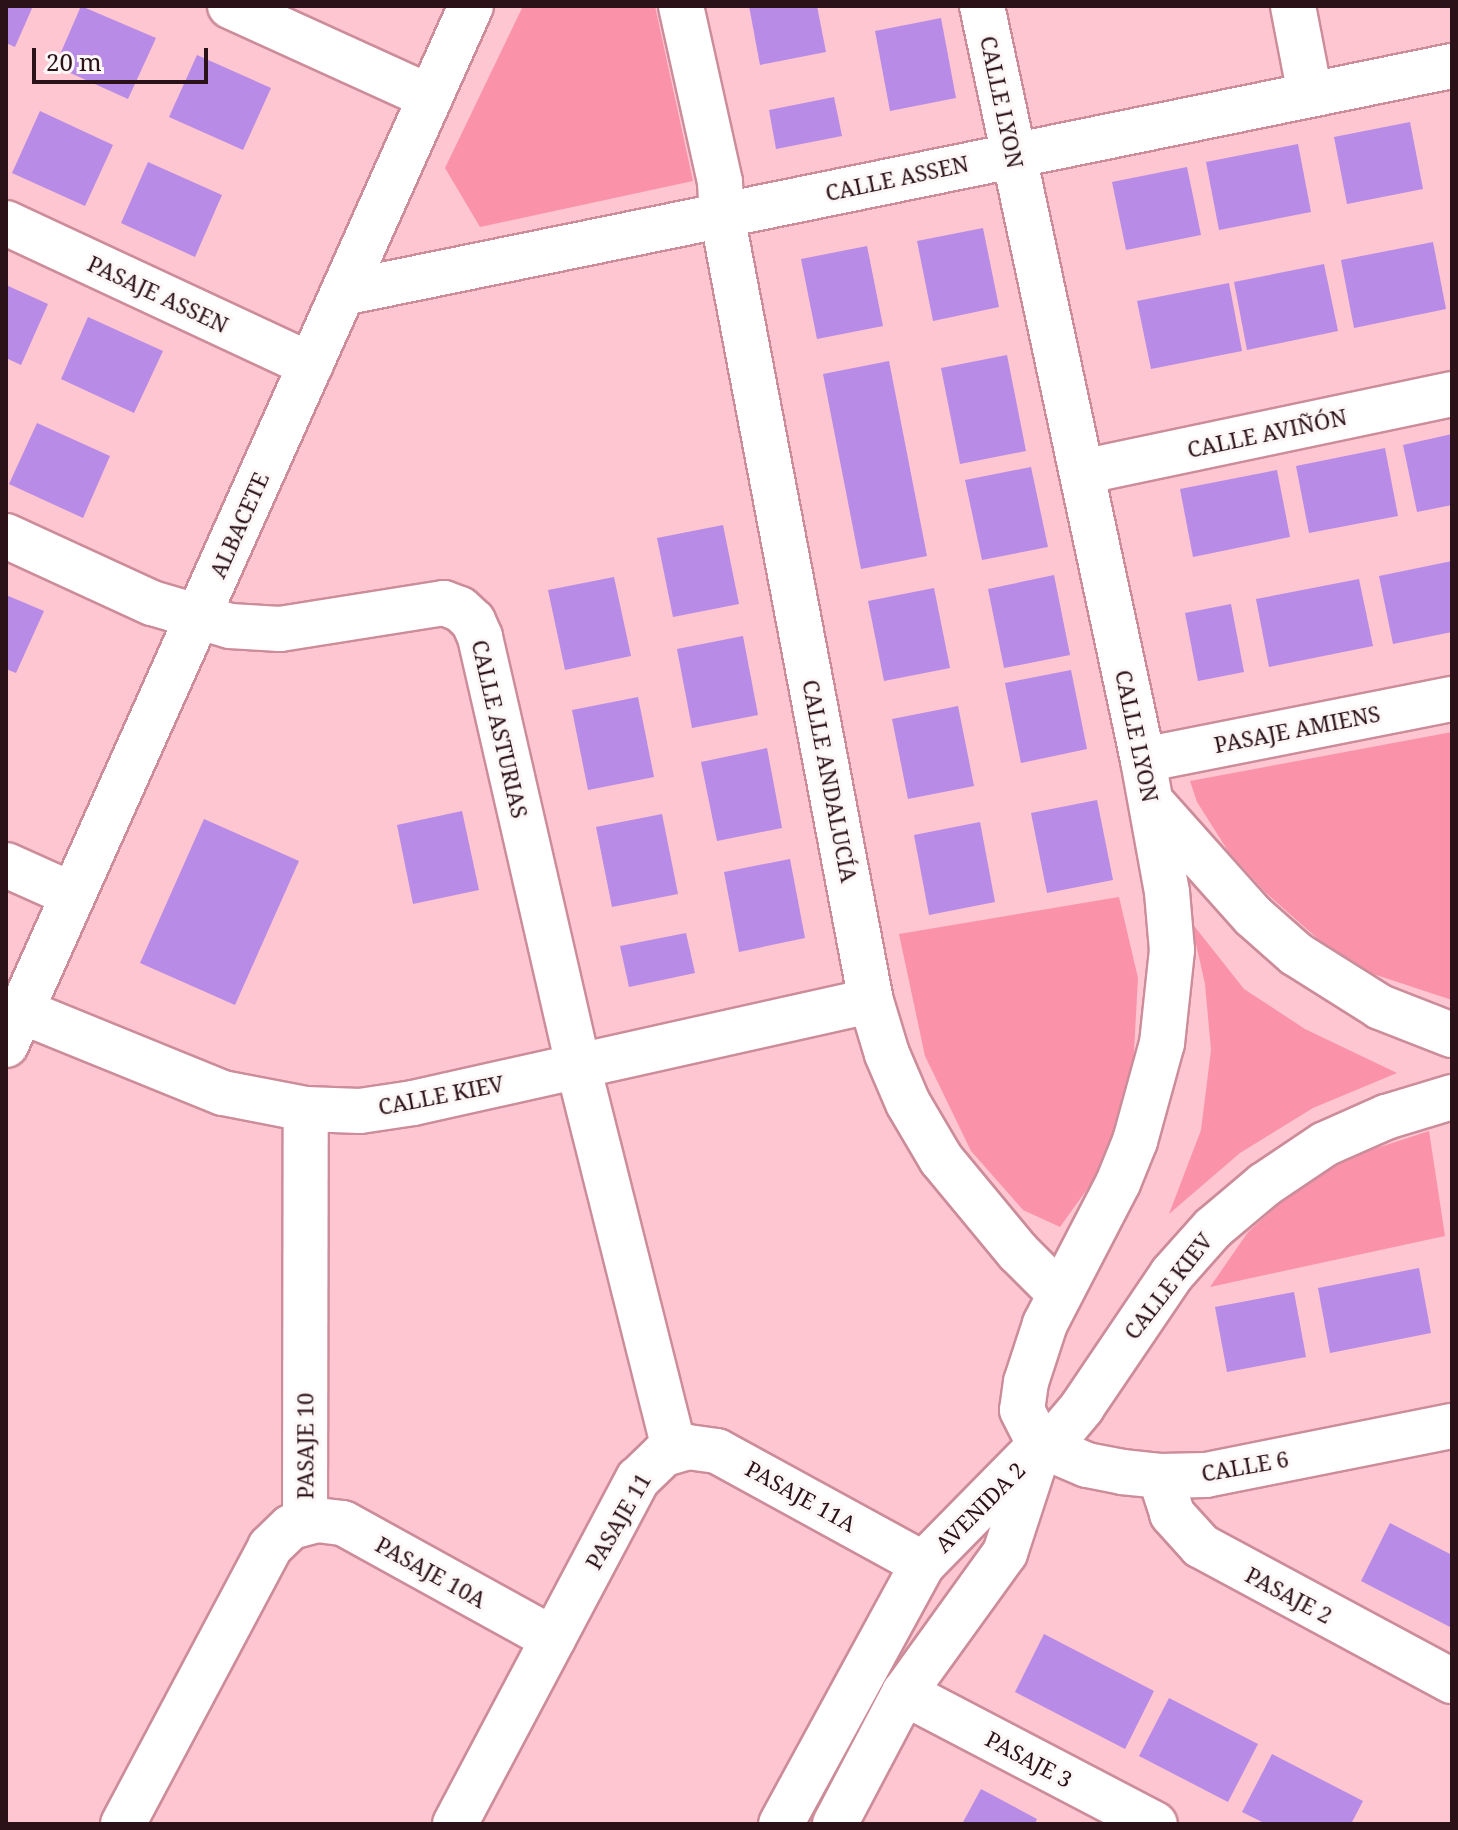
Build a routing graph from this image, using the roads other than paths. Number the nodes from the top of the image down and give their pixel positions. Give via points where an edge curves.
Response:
1 (230, 6) edge
2 (471, 6) edge
3 (681, 6) edge
4 (982, 6) edge
5 (1293, 6) edge
6 (1452, 66) edge
7 (1310, 94) junction
8 (430, 97) junction
9 (1014, 154) junction
10 (722, 215) junction
11 (6, 223) edge
12 (343, 293) junction
13 (310, 365) junction
14 (1452, 394) edge
15 (1082, 472) junction
16 (6, 536) edge
17 (198, 616) junction
18 (1452, 699) edge
19 (1143, 760) junction
20 (1151, 803) junction
21 (6, 865) edge
22 (73, 895) junction
23 (871, 1001) junction
24 (13, 1028) edge
25 (1452, 1035) edge
26 (578, 1066) junction
27 (1452, 1097) edge
28 (306, 1109) junction
29 (1059, 1293) junction
30 (1452, 1426) edge
31 (1040, 1445) junction
32 (674, 1449) junction
33 (1160, 1476) junction
34 (305, 1521) junction
35 (923, 1564) junction
36 (553, 1639) junction
37 (1452, 1681) edge
38 (904, 1693) junction
39 (123, 1824) edge
40 (455, 1824) edge
41 (781, 1824) edge
42 (835, 1824) edge
43 (1155, 1824) edge

1 - 8 street
2 - 8 street, ALBACETE
3 - 10 street, CALLE ANDALUCÍA via 720,182
4 - 9 street, CALLE LYON
5 - 7 street
6 - 7 street, CALLE ASSEN
7 - 9 street, CALLE ASSEN
8 - 12 street, ALBACETE
9 - 10 street, CALLE ASSEN
9 - 15 street, CALLE LYON
10 - 12 street, CALLE ASSEN
10 - 23 street, CALLE ANDALUCÍA
11 - 13 street, PASAJE ASSEN
12 - 13 street, ALBACETE
13 - 17 street, ALBACETE
14 - 15 street, CALLE AVIÑÓN
15 - 19 street, CALLE LYON
16 - 17 street, CALLE ASTURIAS via 152,603
17 - 22 street, ALBACETE
17 - 26 street, CALLE ASTURIAS via 230,626 280,629 444,603 473,621
18 - 19 street, PASAJE AMIENS
19 - 20 street, CALLE LYON
20 - 25 street via 1253,916 1296,954 1380,1007
20 - 29 street, CALLE LYON via 1172,950 1162,1043 1151,1093 1118,1183
21 - 22 street
22 - 24 street, ALBACETE
23 - 26 street, CALLE KIEV
23 - 29 street, CALLE ANDALUCÍA via 897,1079 941,1159
24 - 28 street, CALLE KIEV via 223,1093
26 - 28 street, CALLE KIEV via 413,1103 360,1111
26 - 32 street
27 - 31 street, CALLE KIEV via 1386,1117 1325,1144 1237,1206 1172,1274 1082,1407 1063,1430
28 - 34 street, PASAJE 10
29 - 31 street, CALLE LYON via 1026,1382 1022,1410
30 - 33 street, CALLE 6 via 1206,1475
31 - 33 street, CALLE 6 via 1087,1465
31 - 35 street, AVENIDA 2
31 - 38 street, AVENIDA 2 via 1005,1553
32 - 35 street, PASAJE 11A via 701,1447 732,1458
32 - 36 street, PASAJE 11 via 638,1479
33 - 37 street, PASAJE 2 via 1172,1514 1201,1546
34 - 36 street, PASAJE 10A via 343,1523
34 - 39 street, PASAJE 10 via 270,1547
35 - 41 street, AVENIDA 2
36 - 40 street, PASAJE 11
38 - 42 street, AVENIDA 2
38 - 43 street, PASAJE 3

